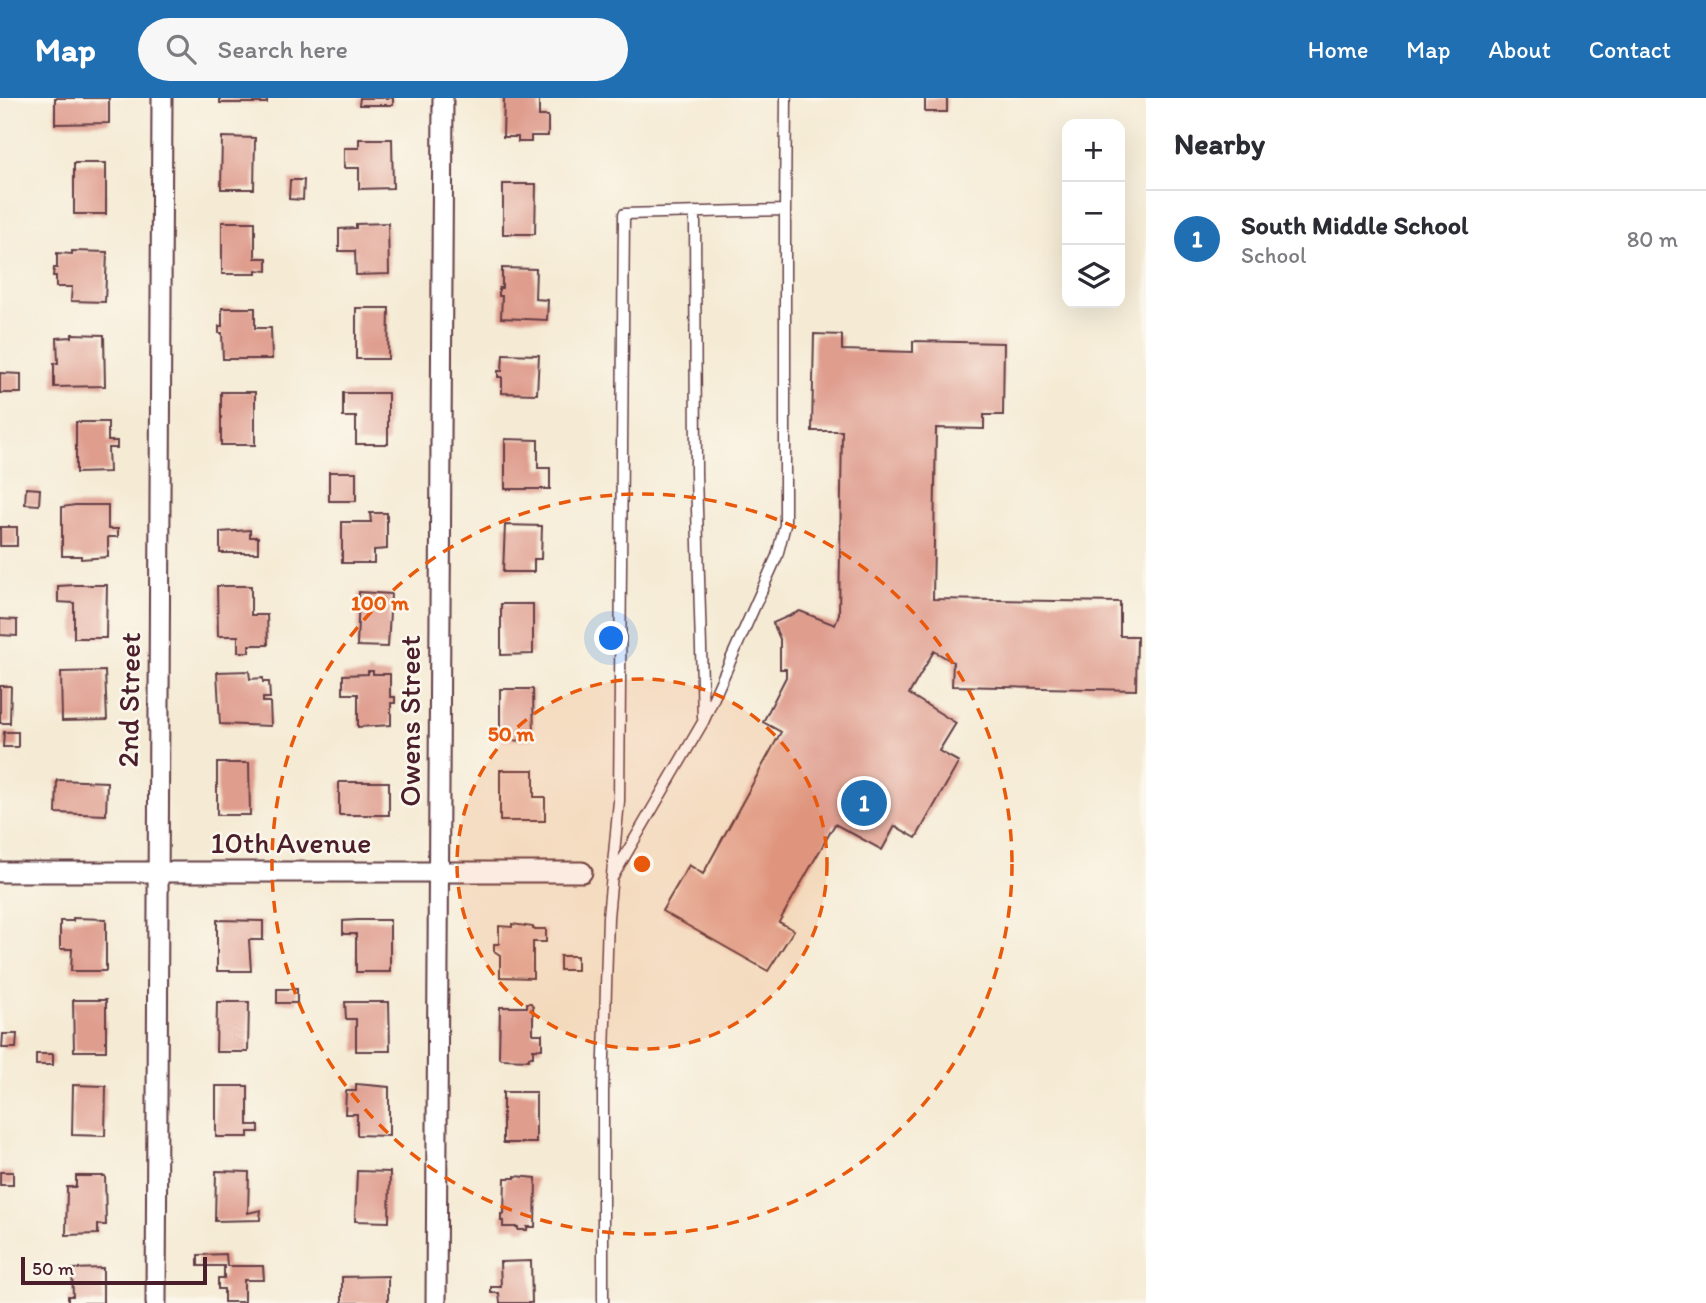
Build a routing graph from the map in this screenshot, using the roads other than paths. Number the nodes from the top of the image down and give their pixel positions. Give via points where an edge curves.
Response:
1 (162, 98) edge
2 (443, 98) edge
3 (786, 98) edge
4 (785, 210) junction
5 (695, 212) junction
6 (703, 722) junction
7 (0, 872) edge
8 (582, 872) dead end
9 (156, 873) junction
10 (439, 873) junction
11 (612, 878) junction
12 (156, 1303) edge
13 (436, 1303) edge
14 (603, 1303) edge

1 - 9 street, 2nd Street
2 - 10 street, Owens Street
3 - 4 lane
4 - 5 lane
4 - 6 lane via 785,525 777,555
5 - 6 lane
5 - 11 lane via 624,214 619,801
6 - 11 lane
7 - 9 street, 10th Avenue
8 - 10 street, 10th Avenue
9 - 10 street, 10th Avenue
9 - 12 street, 2nd Street
10 - 13 street, Owens Street
11 - 14 lane via 603,1091

